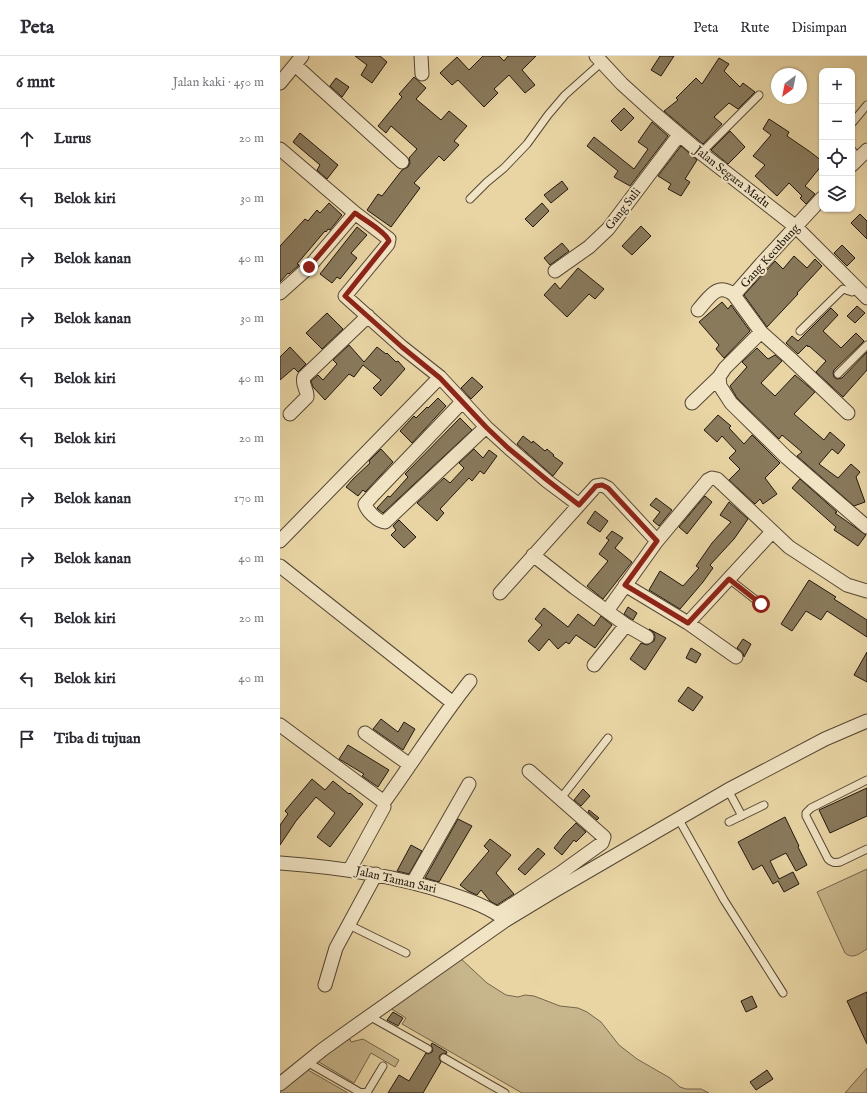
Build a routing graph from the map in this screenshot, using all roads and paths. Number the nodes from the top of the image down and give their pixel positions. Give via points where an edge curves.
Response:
1 (421, 56) edge
2 (598, 58) edge
3 (299, 60) edge
4 (422, 74) dead end
5 (280, 83) edge
6 (759, 96) dead end
7 (867, 105) edge
8 (855, 119) edge
9 (679, 135) junction
10 (280, 149) edge
11 (701, 153) junction
12 (402, 162) dead end
13 (470, 199) dead end
14 (819, 201) edge
15 (355, 213) junction
16 (796, 227) junction
17 (555, 271) dead end
18 (856, 288) junction
19 (280, 292) edge
20 (734, 295) junction
21 (867, 298) edge
22 (698, 310) dead end
23 (368, 316) junction
24 (761, 332) junction
25 (800, 332) dead end
26 (867, 345) edge
27 (838, 374) dead end
28 (440, 378) junction
29 (719, 378) junction
30 (462, 402) junction
31 (692, 403) dead end
32 (848, 412) dead end
33 (290, 414) dead end
34 (486, 427) junction
35 (579, 505) junction
36 (867, 527) edge
37 (772, 532) junction
38 (280, 541) edge
39 (657, 541) junction
40 (533, 555) junction
41 (280, 566) edge
42 (729, 579) junction
43 (625, 585) junction
44 (867, 591) edge
45 (500, 592) dead end
46 (761, 604) dead end
47 (607, 611) junction
48 (688, 623) junction
49 (626, 625) junction
50 (647, 637) dead end
51 (736, 657) dead end
52 (594, 665) dead end
53 (470, 682) dead end
54 (453, 703) junction
55 (867, 721) edge
56 (280, 725) edge
57 (365, 733) dead end
58 (608, 738) dead end
59 (410, 766) junction
60 (529, 771) dead end
61 (867, 780) edge
62 (469, 784) dead end
63 (728, 790) junction
64 (561, 798) junction
65 (384, 802) junction
66 (764, 805) dead end
67 (742, 816) junction
68 (678, 818) junction
69 (729, 822) dead end
70 (867, 849) edge
71 (280, 863) edge
72 (350, 869) junction
73 (376, 874) junction
74 (413, 882) junction
75 (502, 917) junction
76 (349, 925) junction
77 (406, 953) dead end
78 (325, 985) dead end
79 (783, 993) dead end
80 (369, 1016) junction
81 (428, 1049) dead end
82 (444, 1058) dead end
83 (307, 1062) junction
84 (383, 1066) dead end
85 (280, 1084) edge
86 (505, 1093) edge

1 - 4 street
2 - 9 street, Jalan Segara Madu via 636,98
2 - 13 lane via 548,115 527,144
3 - 5 street
3 - 12 street
6 - 11 lane
7 - 8 lane
9 - 11 street, Jalan Segara Madu
9 - 17 street, Gang Suli via 608,228 589,247
10 - 15 street
11 - 16 street, Jalan Segara Madu
14 - 16 street, Gang Kecubung
15 - 19 street via 309,267
15 - 23 street via 389,240 345,296
16 - 18 street, Jalan Segara Madu
16 - 20 street, Gang Kecubung
18 - 21 street, Jalan Segara Madu
18 - 25 lane via 852,292 843,289
20 - 22 street via 726,290 718,290
20 - 24 street
23 - 28 street
23 - 33 street via 304,377 307,397
24 - 29 street via 725,368
24 - 32 street
26 - 27 lane
28 - 30 street
28 - 38 street
29 - 31 street
29 - 36 street via 720,386 732,403 786,457
30 - 34 street
30 - 34 street via 374,494 366,508 380,521 385,522
34 - 35 street
35 - 39 street via 596,486 602,485 608,488
35 - 40 street
37 - 39 street via 717,479 712,478
37 - 42 street
37 - 44 street via 847,585
39 - 43 street
40 - 45 street
40 - 47 street
41 - 54 street
42 - 46 lane
42 - 48 street
43 - 47 street
43 - 48 street
47 - 49 street
48 - 51 street
49 - 50 street
49 - 52 street
53 - 54 street
54 - 59 street
55 - 63 street via 825,739
56 - 65 street
57 - 59 street
58 - 64 lane
59 - 65 street
60 - 64 street
61 - 70 lane via 811,808 806,816 831,862 840,862
62 - 74 street
63 - 67 lane
63 - 68 street
64 - 75 street via 604,837 604,840
65 - 72 street via 384,807
66 - 67 lane
67 - 69 lane
68 - 75 street
68 - 79 lane via 724,900
71 - 72 street, Jalan Taman Sari
72 - 73 street, Jalan Taman Sari
73 - 74 street, Jalan Taman Sari
73 - 76 street
74 - 75 street, Jalan Taman Sari via 463,898
75 - 80 street
76 - 77 lane
76 - 78 street via 336,948
80 - 81 lane
80 - 83 street
82 - 86 lane
83 - 84 lane via 361,1093 368,1091
83 - 85 street

